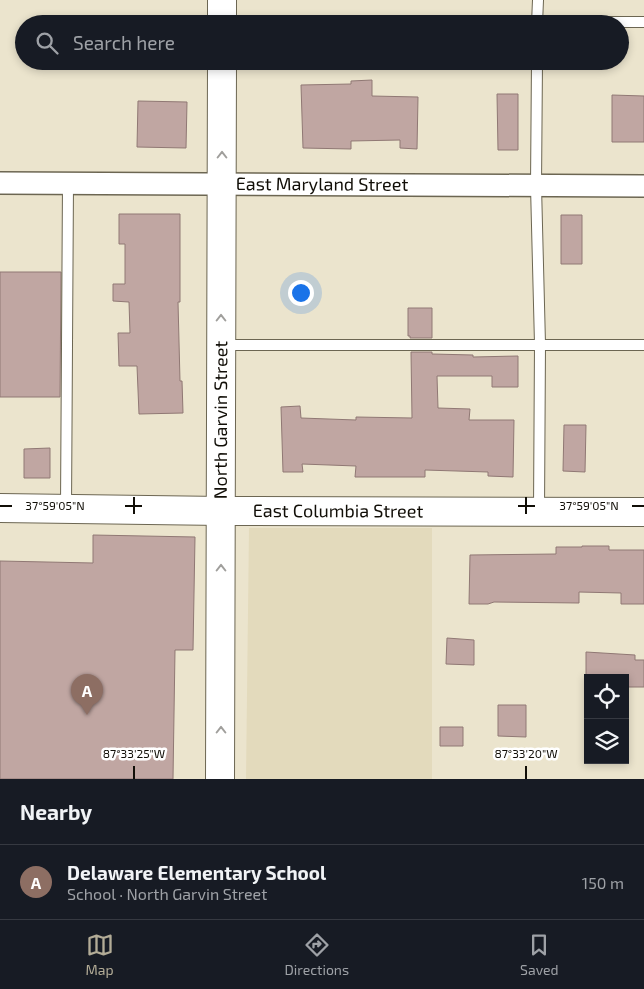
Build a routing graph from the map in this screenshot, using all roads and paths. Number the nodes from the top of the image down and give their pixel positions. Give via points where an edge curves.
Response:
1 (538, 0) edge
2 (538, 15) edge
3 (629, 22) edge
4 (644, 22) edge
5 (222, 70) edge
6 (537, 70) edge
7 (0, 183) edge
8 (68, 183) junction
9 (222, 184) junction
10 (536, 186) junction
11 (644, 186) edge
12 (540, 344) junction
13 (221, 345) junction
14 (644, 346) edge
15 (0, 508) edge
16 (66, 508) junction
17 (222, 511) junction
18 (539, 511) junction
19 (644, 512) edge
20 (220, 779) edge

1 - 2 lane
3 - 4 lane
9 -> 5 main road, North Garvin Street
6 - 10 lane
7 - 8 street, East Maryland Street
8 - 9 street, East Maryland Street
8 - 16 lane
9 - 10 street, East Maryland Street
13 -> 9 main road, North Garvin Street
10 - 11 street, East Maryland Street
10 - 12 lane
12 - 13 lane
12 - 14 lane
12 - 18 lane
13 - 17 main road, North Garvin Street
15 - 16 main road, East Columbia Street
16 - 17 main road, East Columbia Street
17 - 18 main road, East Columbia Street
20 -> 17 main road, North Garvin Street
18 - 19 main road, East Columbia Street

